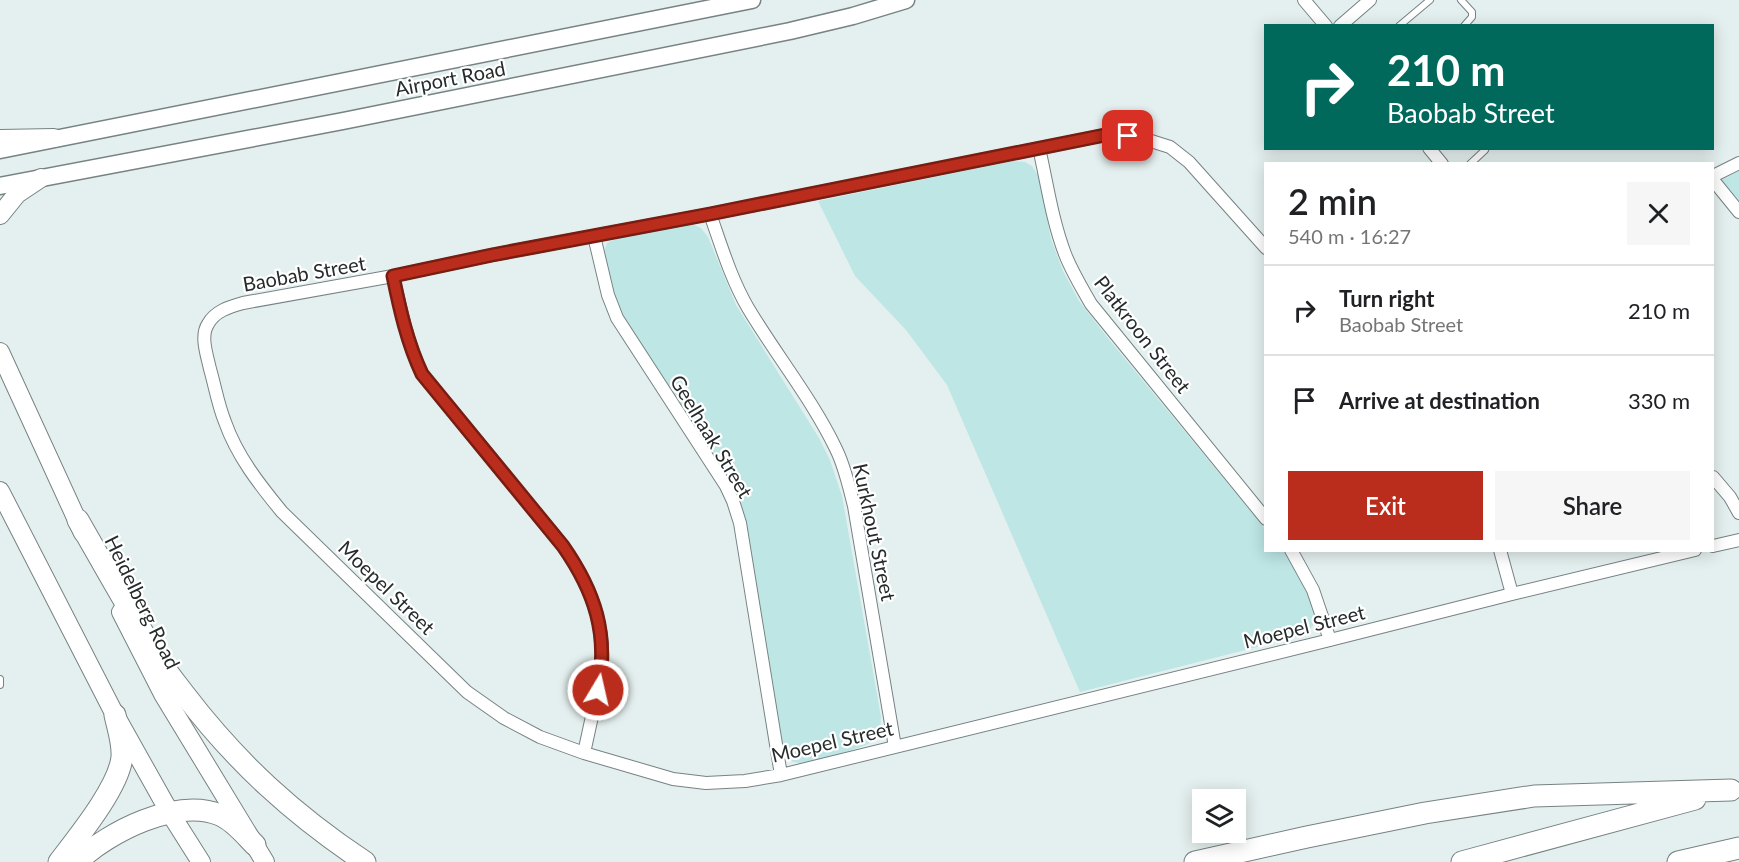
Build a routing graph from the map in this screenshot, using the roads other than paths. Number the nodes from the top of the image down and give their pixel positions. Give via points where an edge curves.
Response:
1 (752, 0) edge
2 (906, 0) edge
3 (1304, 0) edge
4 (1370, 0) edge
5 (1430, 0) edge
6 (1461, 0) edge
7 (1324, 24) edge
8 (1342, 24) edge
9 (1401, 24) edge
10 (1466, 24) edge
11 (54, 138) junction
12 (0, 139) edge
13 (1039, 148) junction
14 (0, 150) edge
15 (1431, 150) edge
16 (1484, 150) edge
17 (1440, 162) edge
18 (1472, 162) edge
19 (1739, 163) edge
20 (1714, 177) edge
21 (41, 178) junction
22 (1714, 179) edge
23 (0, 186) edge
24 (1739, 212) edge
25 (0, 214) edge
26 (710, 214) junction
27 (594, 236) junction
28 (1264, 246) edge
29 (393, 276) junction
30 (226, 308) joint
31 (0, 352) edge
32 (1714, 478) edge
33 (0, 491) edge
34 (1739, 513) edge
35 (1264, 517) edge
36 (78, 520) junction
37 (1739, 540) edge
38 (1714, 546) edge
39 (1292, 552) edge
40 (1501, 552) edge
41 (1687, 552) edge
42 (1512, 594) junction
43 (1330, 640) junction
44 (0, 679) edge
45 (0, 685) edge
46 (115, 715) junction
47 (895, 747) junction
48 (584, 753) junction
49 (781, 775) junction
50 (1735, 788) edge
51 (170, 813) junction
52 (1425, 813) junction
53 (1739, 849) edge
54 (260, 854) edge
55 (59, 862) edge
56 (77, 862) edge
57 (201, 862) edge
58 (365, 862) edge
59 (1195, 862) edge
60 (1234, 862) edge
61 (1462, 862) edge
62 (1678, 862) edge
63 (1722, 862) edge

1 - 11 main road, Airport Road
2 - 21 main road, Airport Road via 790,31
3 - 7 street
4 - 8 street
5 - 9 lane
6 - 10 lane via 1472,12
11 - 12 main road
11 - 14 main road, Airport Road
13 - 26 street, Baobab Street
13 - 28 street, Baobab Street via 1105,135 1136,137 1170,147 1189,162
13 - 35 street, Platkroon Street via 1065,253 1091,304
15 - 17 street
16 - 18 lane
19 - 20 street
21 - 23 main road, Airport Road
21 - 25 main road via 17,194
22 - 24 street
26 - 27 street, Baobab Street
26 - 47 street, Kurkhout Street via 747,306 824,428 846,476
27 - 29 street, Baobab Street
27 - 49 street, Geelhaak Street via 617,318 733,501 740,523
29 - 30 street, Baobab Street
29 - 48 street via 405,330 422,374 563,546 590,592 598,621 602,668
30 - 48 street, Moepel Street via 207,325 206,353 224,422 256,480 282,512 467,692 504,718
31 - 36 main road, Heidelberg Road
32 - 34 street
33 - 46 main road
36 - 54 main road, Heidelberg Road via 164,694
36 - 58 highway via 162,663 210,728 291,808
37 - 38 street
39 - 43 street via 1313,590
40 - 42 street
41 - 42 street, Moepel Street
42 - 43 street, Moepel Street
43 - 47 street, Moepel Street
44 - 45 lane
46 - 51 main road
46 - 55 highway via 122,745 118,772 104,799
47 - 49 street, Moepel Street
48 - 49 street, Moepel Street via 695,782 745,781
50 - 52 highway via 1534,796
50 - 61 highway
51 - 54 highway via 188,810 220,815 238,828
51 - 56 highway via 111,835
51 - 57 main road
52 - 59 highway
52 - 60 highway
53 - 62 highway
53 - 63 highway

